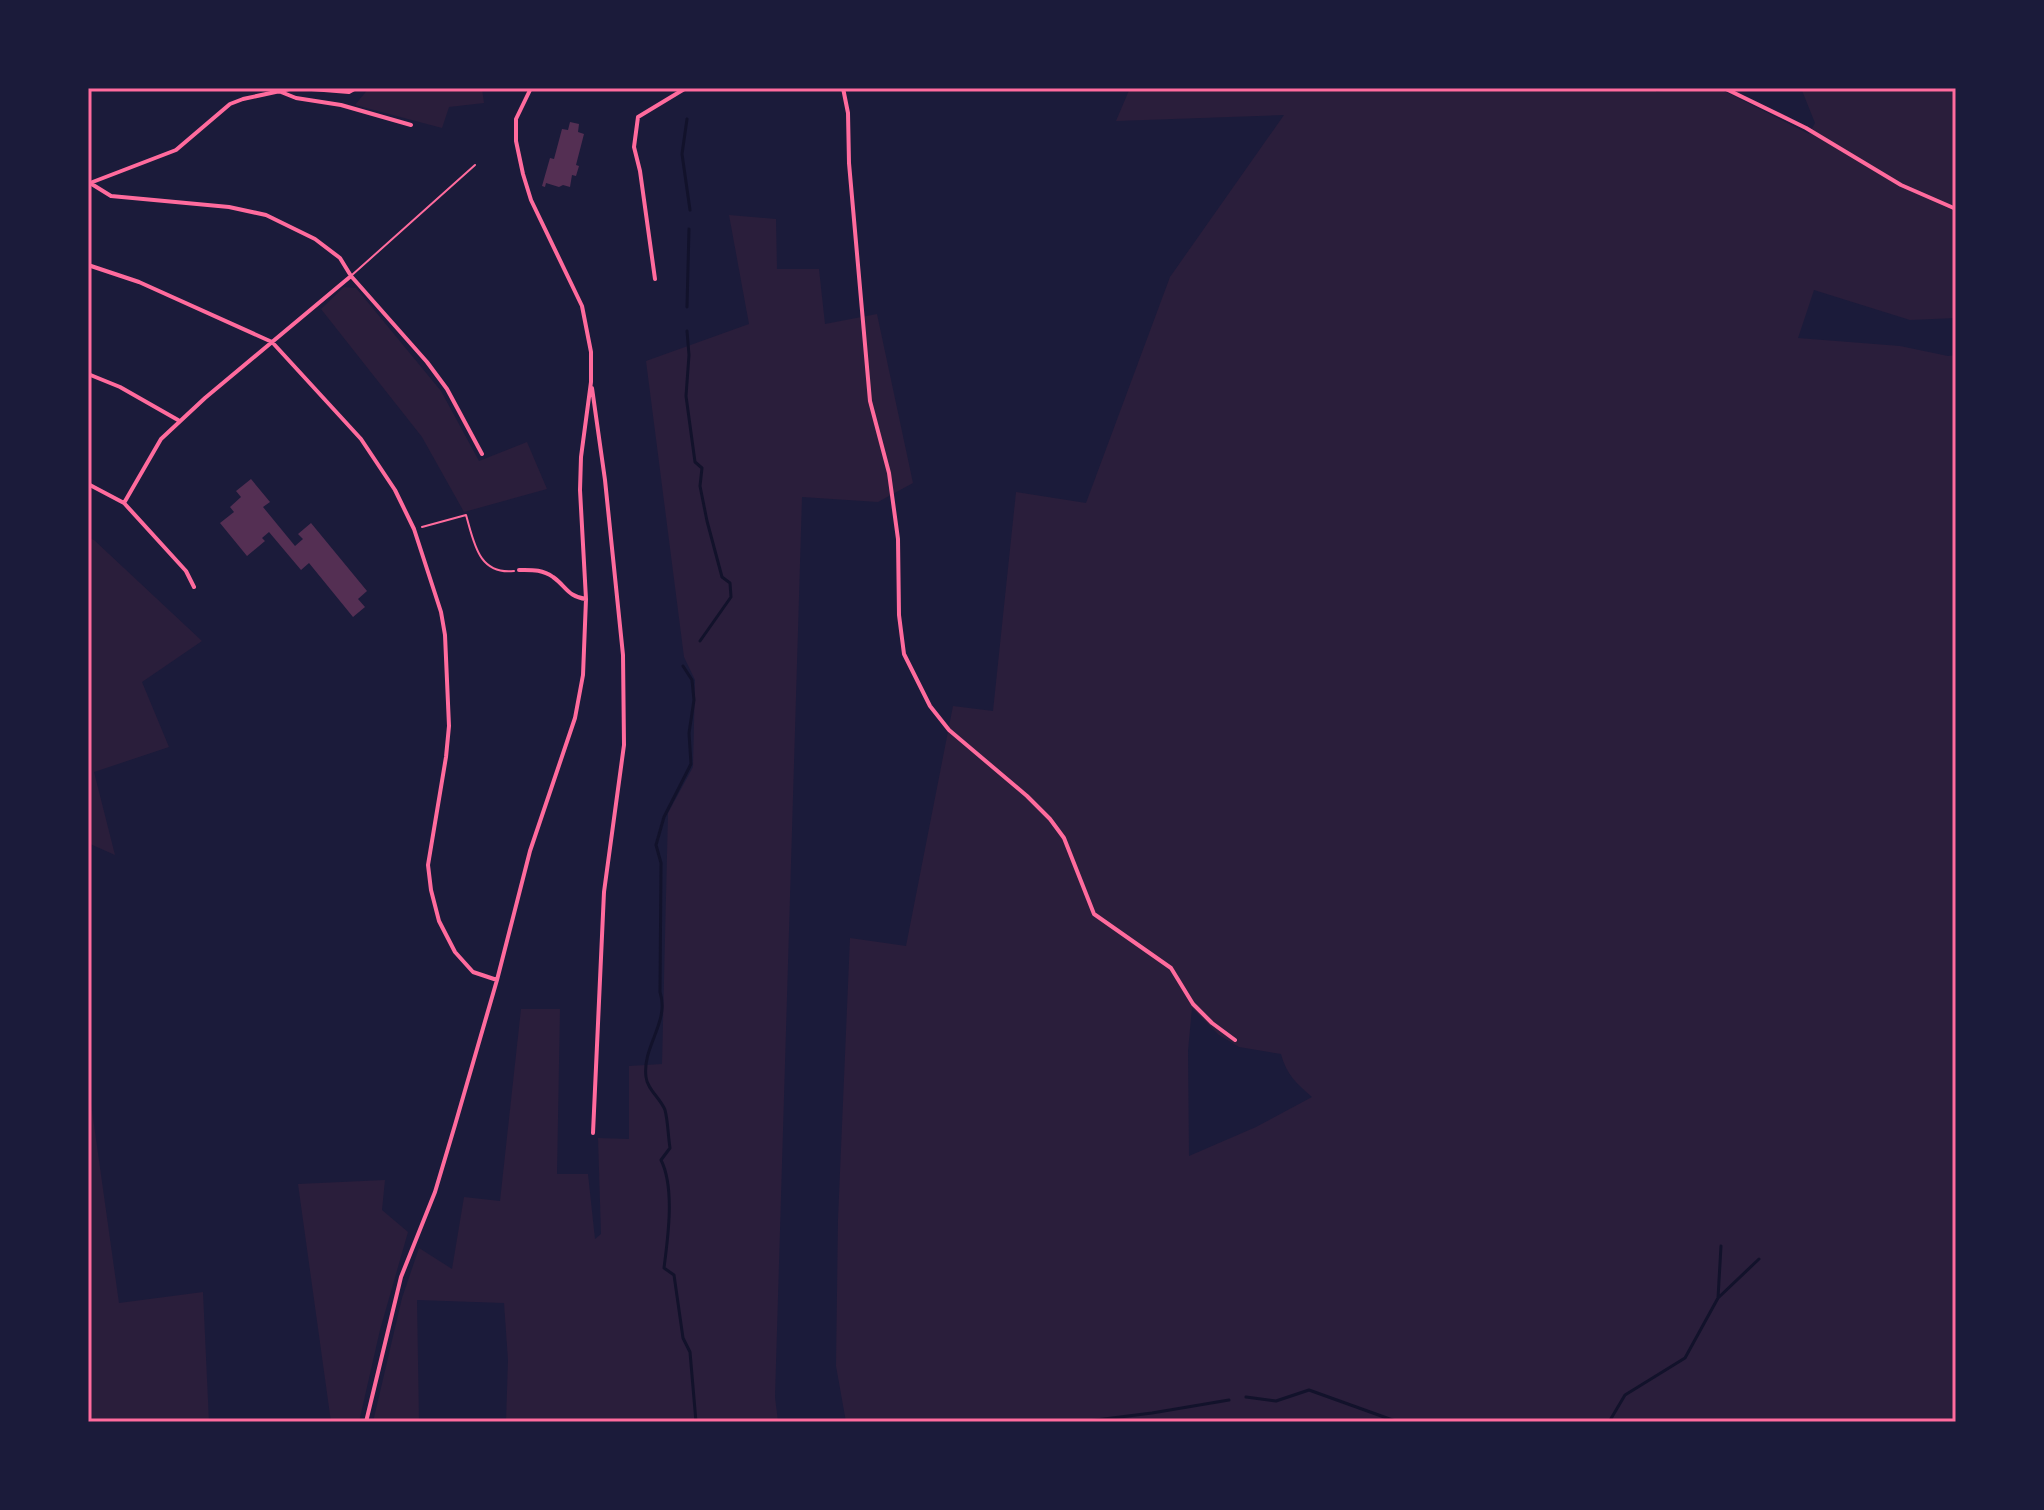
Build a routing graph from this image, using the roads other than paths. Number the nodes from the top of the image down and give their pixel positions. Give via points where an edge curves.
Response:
1 (297, 88) edge
2 (356, 88) edge
3 (531, 88) edge
4 (686, 88) edge
5 (843, 88) edge
6 (1724, 88) edge
7 (279, 91) junction
8 (411, 125) dead end
9 (475, 165) dead end
10 (89, 183) edge
11 (1956, 209) edge
12 (88, 265) edge
13 (351, 276) junction
14 (655, 279) dead end
15 (272, 342) junction
16 (88, 374) edge
17 (591, 382) junction
18 (179, 421) junction
19 (482, 454) dead end
20 (88, 484) edge
21 (124, 503) junction
22 (519, 570) road end
23 (194, 587) dead end
24 (586, 599) junction
25 (497, 980) junction
26 (1235, 1040) dead end
27 (593, 1133) dead end
28 (366, 1422) edge

1 - 2 street
1 - 7 street
3 - 17 street via 516,119 516,141 531,200 582,306
4 - 14 street via 638,117 634,147
5 - 26 street via 870,401 889,473 898,539 904,654 930,706 949,730 1027,796 1064,838 1094,914 1171,968 1193,1004
6 - 11 street via 1806,128 1901,185
7 - 8 street
7 - 10 street via 230,104 176,150
9 - 13 lane
10 - 13 street via 111,196 266,215 336,254
12 - 15 street via 139,282
13 - 15 street
13 - 19 street via 440,380
15 - 18 street
15 - 25 street via 361,439 414,529 445,635 449,726 430,853 431,890 455,952 473,972
16 - 18 street
17 - 24 street via 580,490
17 - 27 street via 623,655 624,745 604,892
18 - 21 street via 161,439
20 - 21 street
21 - 23 street via 186,571
22 - 24 street via 546,573 570,595
24 - 25 street via 583,675 575,718 530,851
25 - 28 street via 435,1192 401,1277

